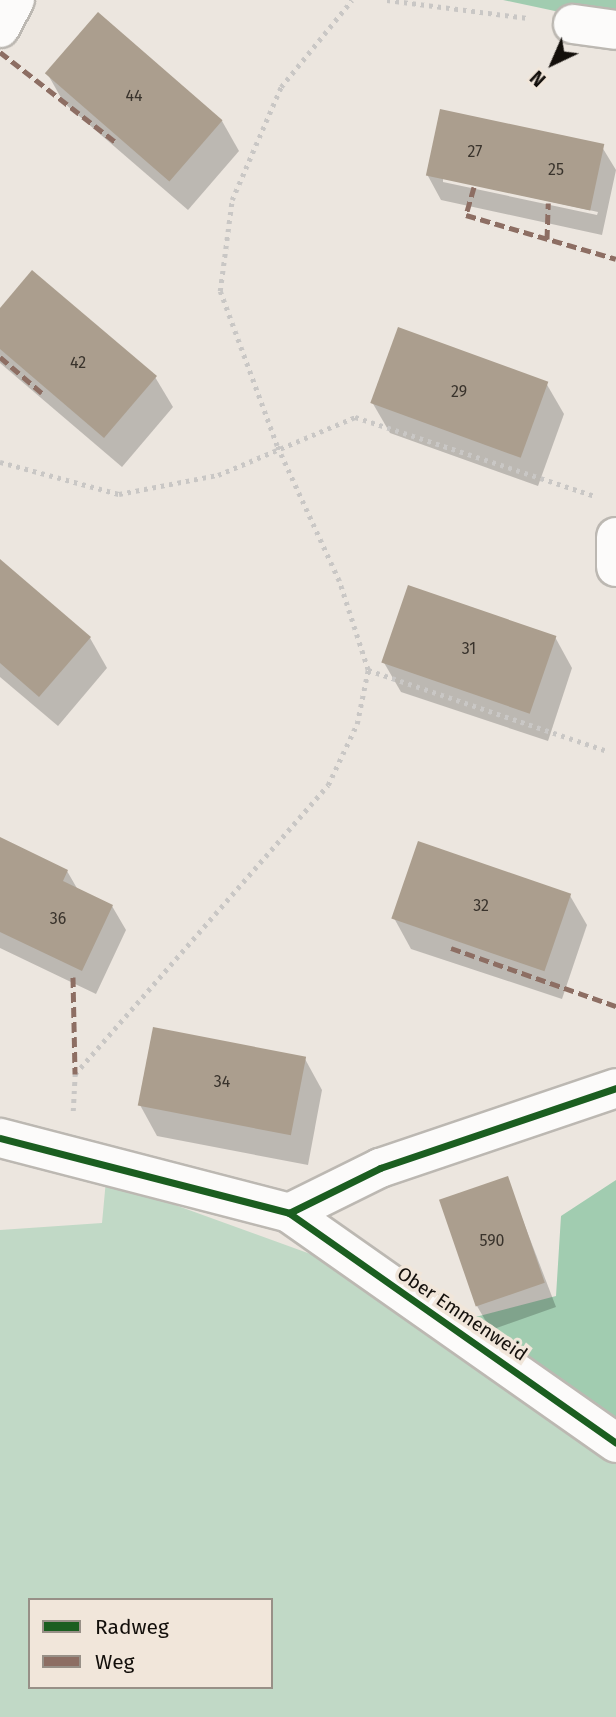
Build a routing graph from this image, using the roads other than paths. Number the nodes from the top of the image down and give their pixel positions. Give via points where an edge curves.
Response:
1 (15, 0) edge
2 (573, 24) road end
3 (0, 28) edge
4 (616, 30) edge
5 (616, 537) edge
6 (616, 566) edge
7 (616, 1088) edge
8 (0, 1138) edge
9 (289, 1213) junction
10 (616, 1443) edge

1 - 3 street
2 - 4 street
5 - 6 street
7 - 9 street via 380,1168
8 - 9 street, Ober Emmenweid
9 - 10 street, Ober Emmenweid

